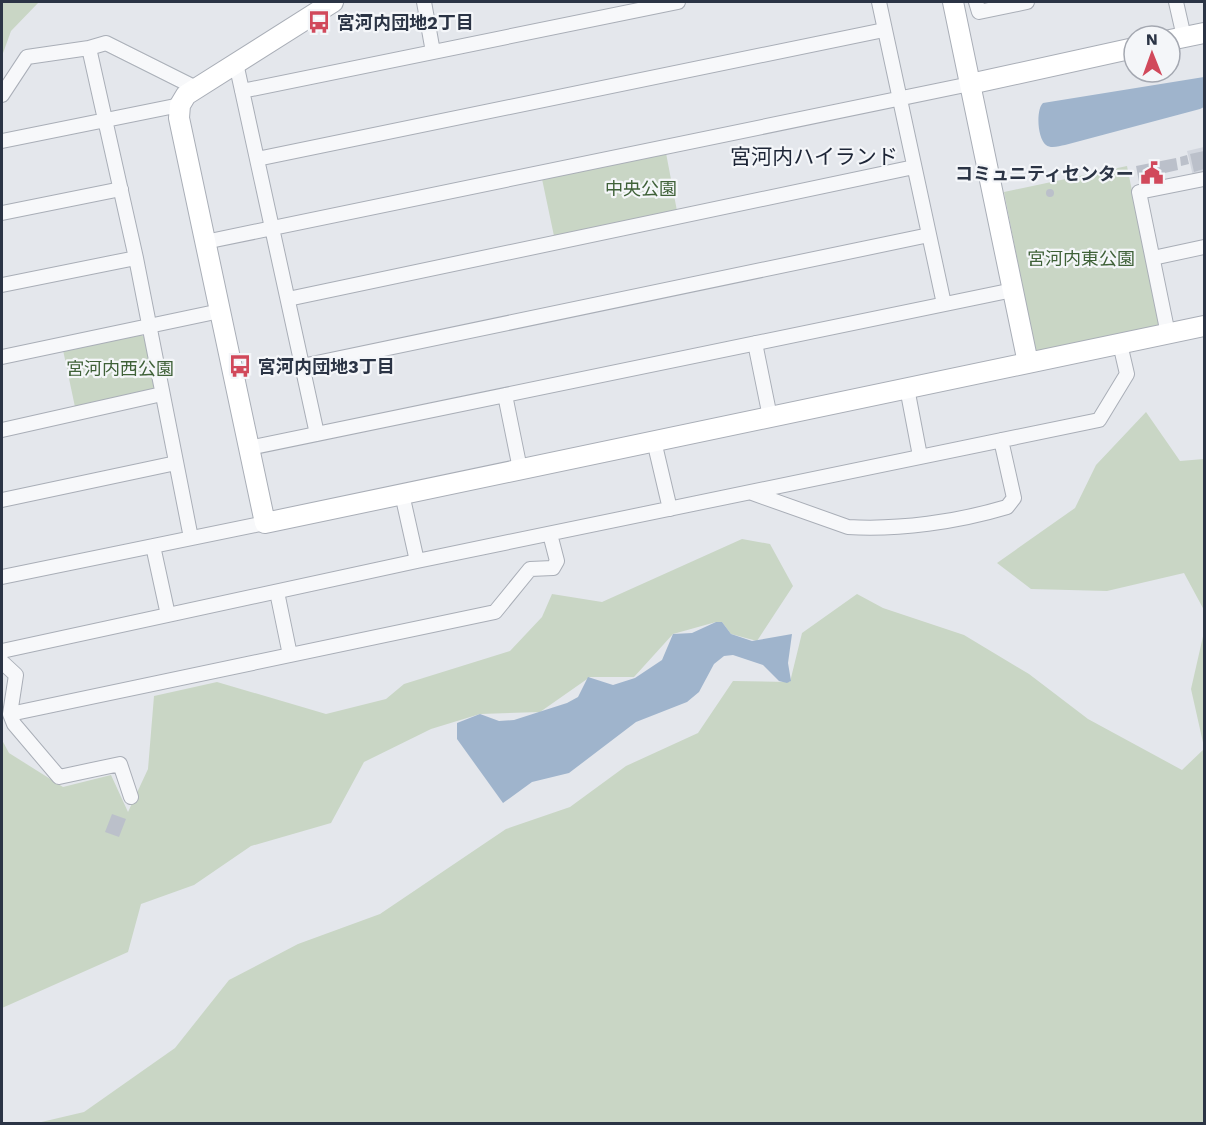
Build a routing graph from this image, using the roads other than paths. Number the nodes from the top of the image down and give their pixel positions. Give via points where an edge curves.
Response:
1 (333, 2) edge
2 (424, 2) edge
3 (678, 2) edge
4 (879, 2) edge
5 (953, 2) edge
6 (976, 2) edge
7 (1027, 2) edge
8 (1176, 2) edge
9 (1177, 24) edge
10 (884, 30) junction
11 (1204, 33) edge
12 (1182, 38) edge
13 (89, 48) junction
14 (1122, 51) edge
15 (433, 52) junction
16 (236, 63) junction
17 (970, 84) junction
18 (196, 88) junction
19 (242, 91) junction
20 (2, 95) edge
21 (899, 99) junction
22 (180, 105) junction
23 (106, 119) junction
24 (2, 141) edge
25 (257, 159) junction
26 (914, 167) junction
27 (1204, 179) edge
28 (121, 189) junction
29 (2, 213) edge
30 (272, 228) junction
31 (928, 235) junction
32 (206, 242) junction
33 (1204, 247) edge
34 (136, 258) junction
35 (1153, 258) junction
36 (2, 285) edge
37 (1013, 290) junction
38 (288, 299) junction
39 (944, 304) junction
40 (220, 311) junction
41 (148, 326) junction
42 (1204, 326) edge
43 (1168, 334) junction
44 (755, 343) junction
45 (1120, 344) junction
46 (2, 357) edge
47 (1028, 363) junction
48 (302, 366) junction
49 (907, 388) junction
50 (162, 394) junction
51 (505, 395) junction
52 (770, 417) junction
53 (2, 430) edge
54 (317, 434) junction
55 (1001, 440) junction
56 (654, 441) junction
57 (249, 448) junction
58 (920, 456) junction
59 (176, 463) junction
60 (520, 469) junction
61 (752, 493) junction
62 (402, 494) junction
63 (2, 500) edge
64 (670, 509) junction
65 (265, 523) junction
66 (550, 534) junction
67 (191, 538) junction
68 (153, 546) junction
69 (417, 561) junction
70 (2, 578) edge
71 (277, 592) junction
72 (168, 615) junction
73 (2, 651) edge
74 (290, 655) junction
75 (2, 662) edge
76 (10, 714) junction
77 (131, 797) dead end

1 - 16 street
2 - 15 street
3 - 15 street
4 - 10 street
5 - 17 street
6 - 7 street via 979,12
8 - 9 street
10 - 21 street
10 - 25 street
11 - 12 street
13 - 18 street via 106,43
13 - 20 street via 27,57
13 - 23 street
14 - 17 street
15 - 19 street
16 - 18 street
16 - 19 street
17 - 21 street
17 - 37 street
18 - 22 street
19 - 25 street
21 - 26 street
21 - 30 street
22 - 23 street
22 - 32 street via 179,118
23 - 24 street
23 - 28 street
25 - 30 street
26 - 31 street
26 - 38 street
27 - 35 street via 1139,192
28 - 29 street
28 - 34 street
30 - 32 street
30 - 38 street
31 - 39 street
31 - 48 street
32 - 40 street
33 - 35 street
34 - 36 street
34 - 41 street
35 - 43 street
37 - 39 street
37 - 47 street
38 - 48 street
39 - 44 street
40 - 41 street
40 - 57 street
41 - 46 street
41 - 50 street
42 - 43 street
43 - 45 street
44 - 51 street
44 - 52 street
45 - 47 street
45 - 55 street via 1127,374 1099,420
47 - 49 street
48 - 54 street
49 - 52 street
49 - 58 street
50 - 53 street
50 - 59 street
51 - 54 street
51 - 60 street
52 - 56 street
54 - 57 street
55 - 58 street
55 - 61 street via 1014,498 1006,507 958,519 848,527
56 - 60 street
56 - 64 street
57 - 65 street
58 - 61 street
59 - 63 street
59 - 67 street
60 - 62 street
61 - 64 street
62 - 65 street
62 - 69 street
64 - 66 street
65 - 67 street
66 - 69 street
66 - 74 street via 557,561 553,568 530,569 495,612
67 - 68 street
68 - 70 street
68 - 72 street
69 - 71 street
71 - 72 street
71 - 74 street
72 - 73 street
74 - 76 street
75 - 76 street via 17,679
76 - 77 street via 59,777 120,764

